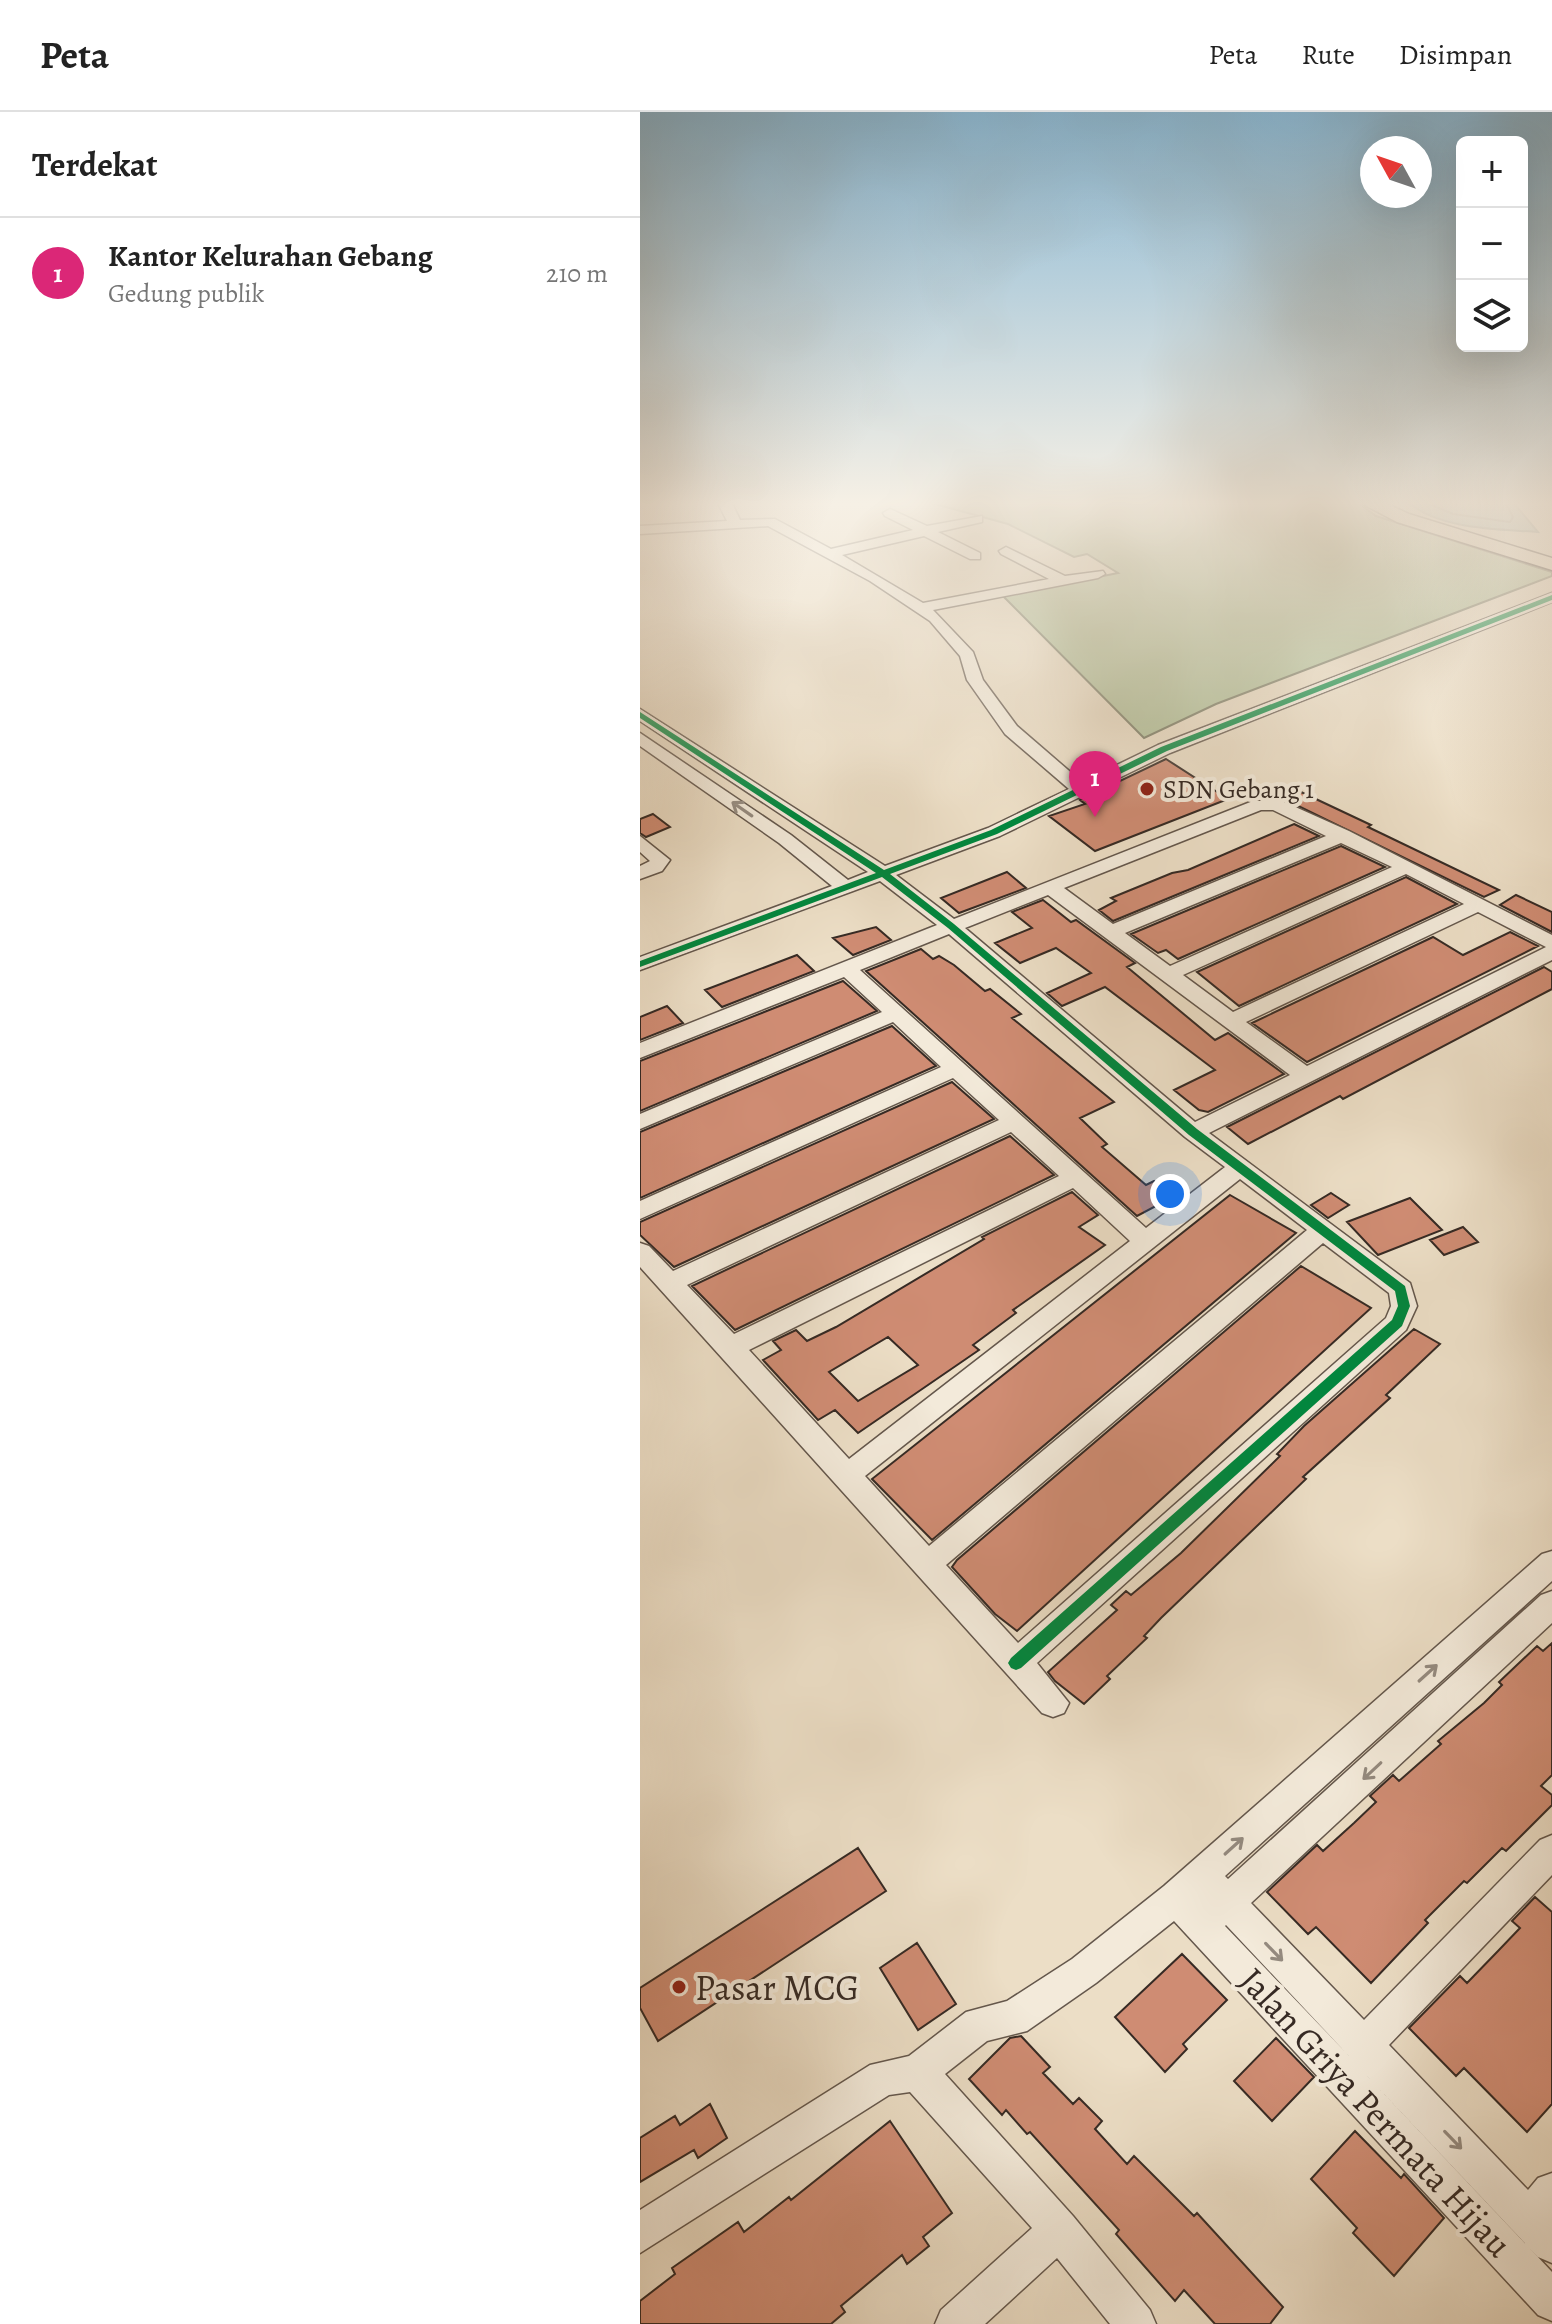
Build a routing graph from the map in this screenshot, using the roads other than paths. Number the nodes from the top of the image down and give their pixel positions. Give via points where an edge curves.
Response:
1 (916, 604) edge
2 (942, 604) edge
3 (1510, 604) edge
4 (1529, 604) edge
5 (922, 608) junction
6 (1465, 624) junction
7 (1290, 683) junction
8 (1306, 691) junction
9 (640, 714) edge
10 (640, 738) edge
11 (1075, 785) junction
12 (811, 827) junction
13 (1343, 835) junction
14 (785, 839) junction
15 (640, 842) edge
16 (1407, 867) junction
17 (875, 868) junction
18 (640, 873) edge
19 (838, 881) junction
20 (1050, 887) junction
21 (1478, 905) junction
22 (951, 926) junction
23 (1111, 932) junction
24 (1552, 943) edge
25 (640, 948) edge
26 (1552, 952) edge
27 (640, 964) edge
28 (845, 967) junction
29 (1169, 974) junction
30 (895, 1014) junction
31 (1232, 1021) junction
32 (640, 1051) edge
33 (955, 1069) junction
34 (1304, 1075) junction
35 (640, 1122) edge
36 (1013, 1122) junction
37 (1193, 1132) junction
38 (1239, 1168) junction
39 (1074, 1178) junction
40 (640, 1211) edge
41 (1324, 1229) junction
42 (1145, 1241) junction
43 (640, 1252) edge
44 (670, 1283) junction
45 (731, 1347) junction
46 (846, 1476) junction
47 (1552, 1563) edge
48 (926, 1565) junction
49 (1552, 1604) edge
50 (1016, 1663) junction
51 (1053, 1703) dead end
52 (1552, 1851) edge
53 (1201, 1900) junction
54 (1363, 2046) junction
55 (916, 2073) junction
56 (1544, 2218) edge
57 (1059, 2230) junction
58 (640, 2233) edge
59 (1552, 2301) edge
60 (955, 2324) edge
61 (1136, 2324) edge

1 - 5 street
2 - 5 street
3 - 6 street
4 - 6 street
5 - 11 street via 967,655 975,680 1011,730
6 - 7 street
6 - 8 street
7 - 8 street
7 - 11 street via 1206,715
8 - 11 street
9 - 12 street
14 -> 10 street
11 - 17 street via 994,832
12 - 14 street
12 - 17 street
13 - 16 street
13 - 20 street via 1276,805 1259,805
13 - 23 street
14 - 19 street
15 - 18 street via 661,860
16 - 21 street
16 - 29 street
17 - 19 street
17 - 22 street
19 - 25 street
19 - 27 street
20 - 22 street
20 - 23 street
21 - 24 street
21 - 31 street
22 - 28 street
22 - 37 street
23 - 29 street
26 - 34 street
28 - 30 street
28 - 32 street
29 - 31 street
30 - 33 street
30 - 35 street
31 - 34 street
33 - 36 street
33 - 40 street
34 - 37 street
36 - 39 street
36 - 44 street
37 - 38 street
38 - 41 street
38 - 42 street
39 - 42 street
39 - 45 street
41 - 48 street
41 - 50 street via 1401,1289 1404,1306 1397,1323
42 - 46 street
43 - 44 street
44 - 45 street
45 - 46 street
46 - 48 street
53 -> 47 street
48 - 50 street
49 -> 53 street
50 - 51 street
52 - 54 street, Jalan Griya Permata Hijau
53 -> 54 street, Jalan Griya Permata Hijau
53 - 55 street via 1014,2018 979,2025
53 - 59 street, Jalan Griya Permata Hijau
54 -> 56 street, Jalan Griya Permata Hijau
55 - 57 street
55 - 58 street via 883,2078
57 - 60 street
57 - 61 street

